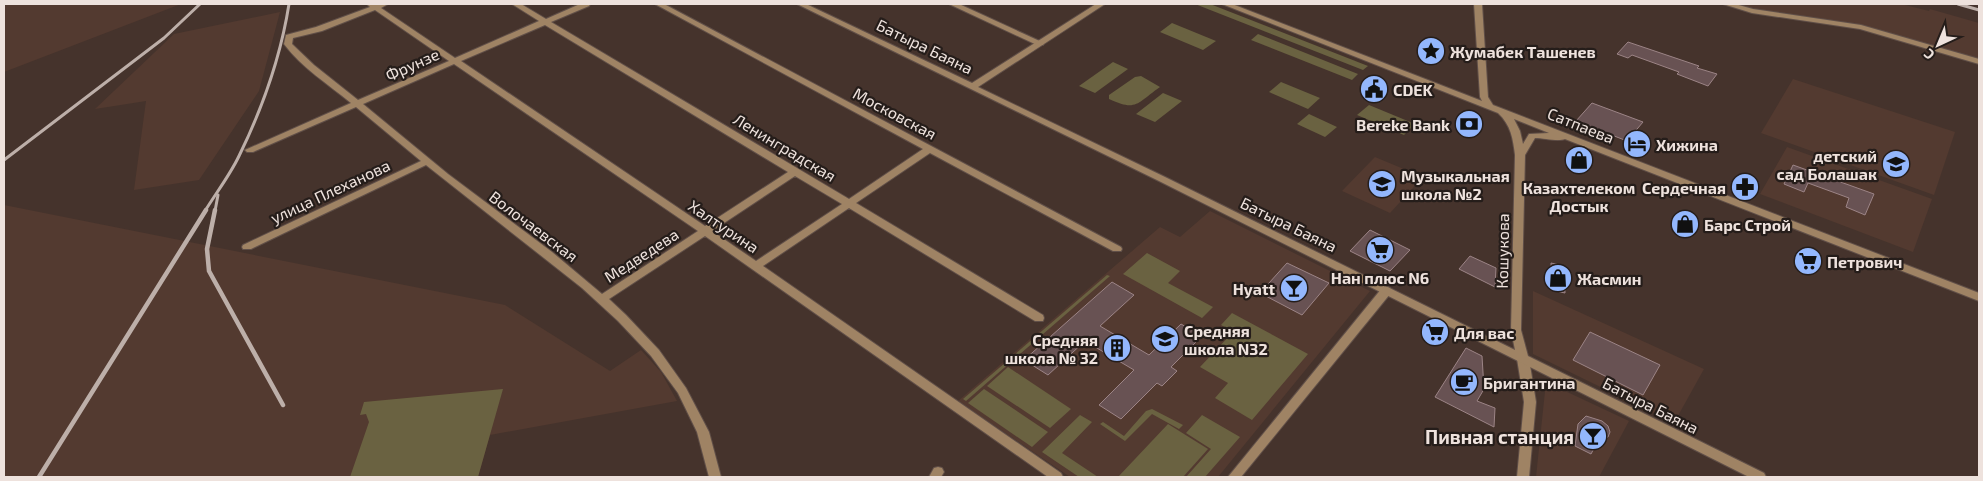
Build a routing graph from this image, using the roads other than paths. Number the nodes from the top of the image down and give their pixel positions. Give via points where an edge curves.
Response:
1 (516, 4) edge
2 (586, 4) edge
3 (659, 4) edge
4 (801, 4) edge
5 (952, 4) edge
6 (1101, 4) edge
7 (1226, 4) edge
8 (1727, 4) edge
9 (377, 5) edge
10 (1480, 5) edge
11 (544, 22) junction
12 (1040, 43) junction
13 (454, 61) junction
14 (1979, 62) edge
15 (972, 87) junction
16 (358, 104) junction
17 (1489, 104) junction
18 (1545, 126) junction
19 (1517, 134) junction
20 (1597, 148) junction
21 (930, 149) junction
22 (250, 150) dead end
23 (1520, 155) junction
24 (426, 162) junction
25 (796, 172) junction
26 (850, 204) junction
27 (705, 231) junction
28 (247, 247) dead end
29 (1117, 249) dead end
30 (756, 266) junction
31 (1386, 291) junction
32 (1979, 297) edge
33 (603, 298) junction
34 (1039, 318) dead end
35 (1516, 330) junction
36 (1485, 340) junction
37 (1523, 359) junction
38 (716, 477) edge
39 (1057, 477) edge
40 (1234, 477) edge
41 (1523, 477) edge
42 (1760, 477) edge

1 - 11 street, Ленинградская
2 - 11 street, Фрунзе
3 - 21 street, Московская
4 - 15 street, Батыра Баяна
5 - 12 street
6 - 12 street
7 - 17 street, Сатпаева
8 - 14 street via 1752,11 1861,27
9 - 13 street, Халтурина
9 - 16 street, Волочаевская via 319,29 289,37 289,46
10 - 17 street via 1484,97
11 - 13 street, Фрунзе
11 - 25 street, Ленинградская
12 - 15 street
13 - 16 street, Фрунзе
13 - 27 street, Халтурина
15 - 31 street, Батыра Баяна
16 - 22 street, Фрунзе
16 - 24 street, Волочаевская
17 - 18 street, Сатпаева
17 - 19 street, Кошукова via 1508,116
18 - 19 street via 1524,123 1518,126
18 - 20 street, Сатпаева
19 - 23 street, Кошукова
20 - 23 street via 1556,136 1538,135 1528,139
20 - 32 street, Сатпаева
21 - 26 street
21 - 29 street, Московская
23 - 35 street, Кошукова
24 - 28 street, улица Плеханова
24 - 33 street, Волочаевская
25 - 26 street, Ленинградская
25 - 27 street, Медведева
26 - 30 street
26 - 34 street, Ленинградская
27 - 30 street, Халтурина
27 - 33 street, Медведева
30 - 39 street, Халтурина
31 - 36 street, Батыра Баяна
31 - 40 street
33 - 38 street, Волочаевская via 669,370 687,396 709,446
35 - 36 street via 1510,346 1503,347
35 - 37 street, Кошукова
36 - 37 street, Батыра Баяна
37 - 41 street, Кошукова via 1530,402
37 - 42 street, Батыра Баяна

